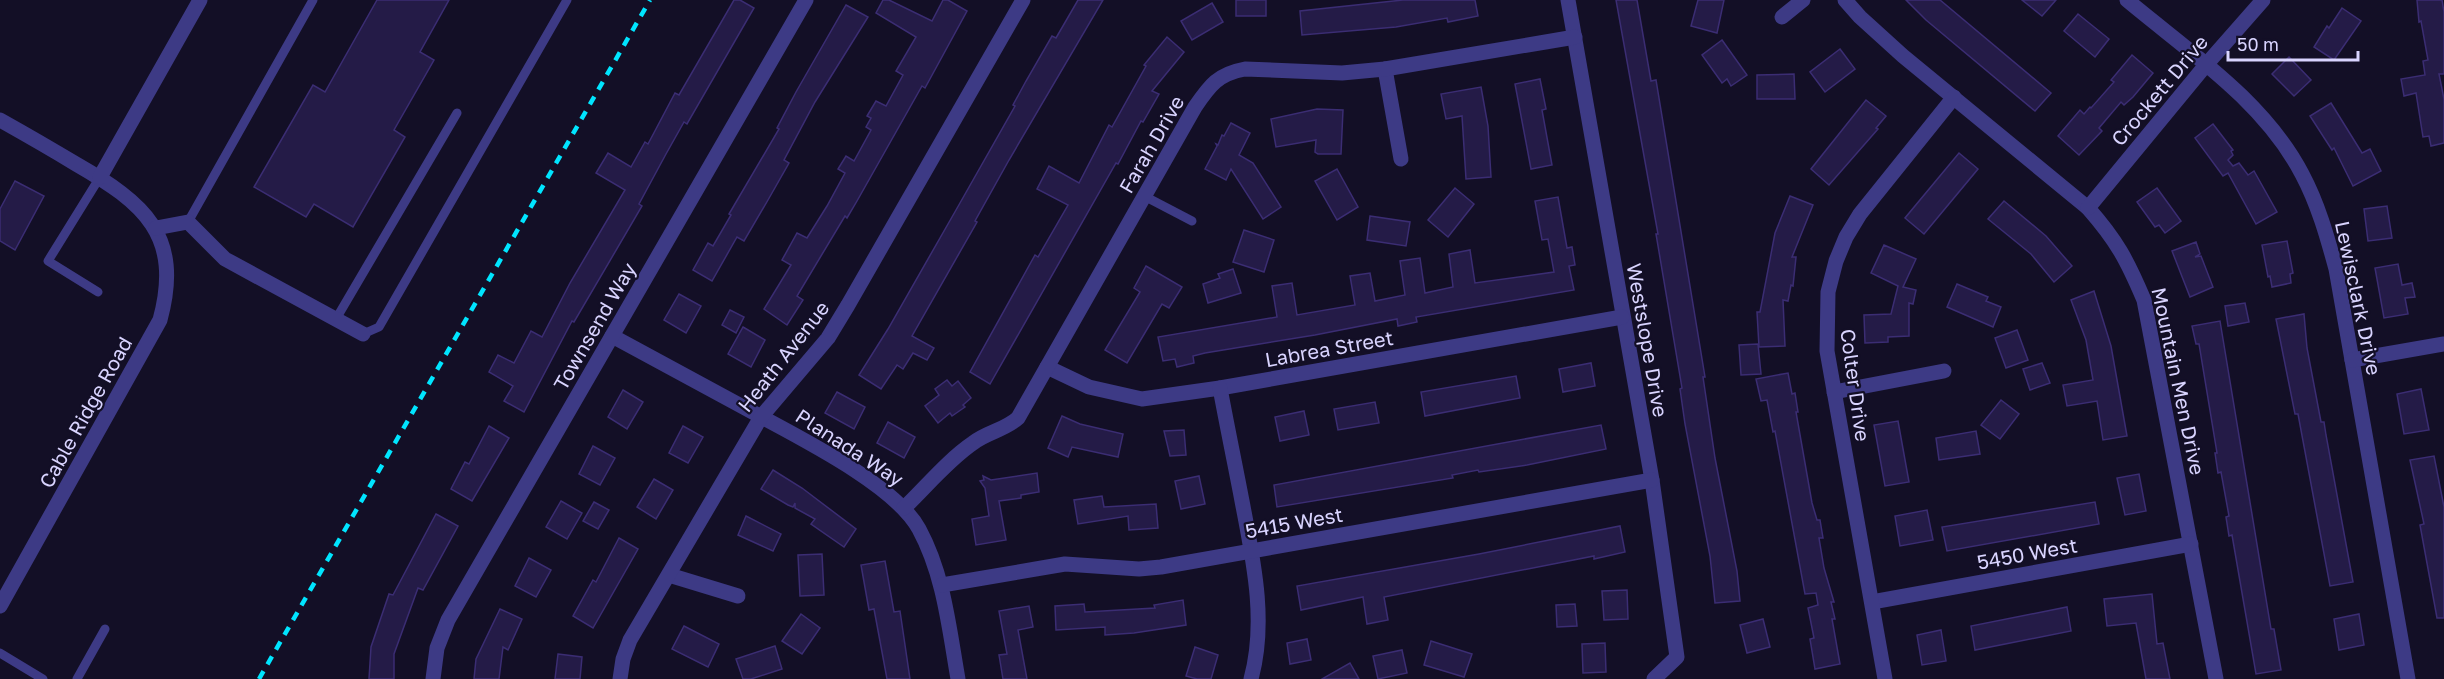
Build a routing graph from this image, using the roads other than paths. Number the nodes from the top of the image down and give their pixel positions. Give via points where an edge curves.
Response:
1 (200, 0) edge
2 (313, 0) edge
3 (567, 0) edge
4 (807, 0) edge
5 (1023, 0) edge
6 (1568, 0) edge
7 (1803, 0) edge
8 (1845, 0) edge
9 (2127, 0) edge
10 (2263, 0) edge
11 (1782, 17) dead end
12 (1575, 37) junction
13 (2205, 66) junction
14 (1385, 69) junction
15 (1954, 97) junction
16 (458, 113) dead end
17 (0, 120) edge
18 (1401, 159) dead end
19 (100, 177) junction
20 (1146, 197) junction
21 (2088, 208) junction
22 (1192, 221) dead end
23 (188, 222) junction
24 (156, 228) junction
25 (98, 292) dead end
26 (1622, 317) junction
27 (336, 319) junction
28 (363, 334) joint
29 (612, 336) junction
30 (2444, 344) edge
31 (2352, 360) junction
32 (1047, 367) junction
33 (1944, 371) dead end
34 (1220, 388) junction
35 (1834, 392) junction
36 (760, 417) junction
37 (1652, 480) junction
38 (904, 508) junction
39 (2191, 544) junction
40 (1251, 551) junction
41 (669, 575) junction
42 (942, 585) junction
43 (738, 596) dead end
44 (1872, 602) junction
45 (0, 606) edge
46 (105, 629) dead end
47 (0, 653) edge
48 (43, 679) edge
49 (77, 679) edge
50 (433, 679) edge
51 (620, 679) edge
52 (958, 679) edge
53 (1251, 679) edge
54 (1654, 679) edge
55 (1885, 679) edge
56 (2216, 679) edge
57 (2408, 679) edge

1 - 19 street
2 - 23 lane
3 - 28 lane via 380,327
4 - 29 street, Townsend Way
5 - 36 street, Heath Avenue via 828,338
6 - 12 street, Westslope Drive
7 - 11 street
8 - 15 street, Mountain Men Drive via 1903,56
9 - 13 street, Lewisclark Drive
10 - 13 street, Crockett Drive
12 - 14 street, Farah Drive
12 - 26 street, Westslope Drive
13 - 21 street, Crockett Drive
13 - 31 street, Lewisclark Drive via 2269,126 2302,173 2323,222 2336,269
14 - 18 street
14 - 20 street, Farah Drive via 1342,73 1268,69 1230,72 1216,80 1195,107
15 - 21 street, Mountain Men Drive
15 - 35 street, Colter Drive via 1860,214 1836,261 1826,320
16 - 27 lane
17 - 19 street
19 - 24 street via 131,198
19 - 25 lane via 48,261
20 - 22 lane
20 - 32 street, Farah Drive
21 - 39 street, Mountain Men Drive via 2127,260 2144,300
23 - 24 street
23 - 27 street via 225,259
24 - 45 street, Cable Ridge Road via 167,271 160,320
26 - 34 street, Labrea Street
26 - 37 street, Westslope Drive
27 - 28 street
29 - 36 street, Planada Way
29 - 50 street, Townsend Way via 448,620 437,648
30 - 31 street
31 - 57 street, Lewisclark Drive
32 - 34 street, Labrea Street via 1089,387 1142,399
32 - 38 street, Farah Drive via 1009,427 963,450
33 - 35 street
34 - 40 street
35 - 44 street, Colter Drive
36 - 38 street, Planada Way via 868,480
36 - 41 street, Heath Avenue
37 - 40 street, 5415 West
37 - 54 street, Westslope Drive via 1677,657
38 - 42 street, Planada Way via 934,560
39 - 44 street, 5450 West
39 - 56 street, Mountain Men Drive
40 - 42 street, 5415 West via 1139,569 1055,565
40 - 53 street via 1258,630
41 - 43 street
41 - 51 street, Heath Avenue via 630,640
42 - 52 street, Planada Way
44 - 55 street, Colter Drive
46 - 49 lane
47 - 48 lane

